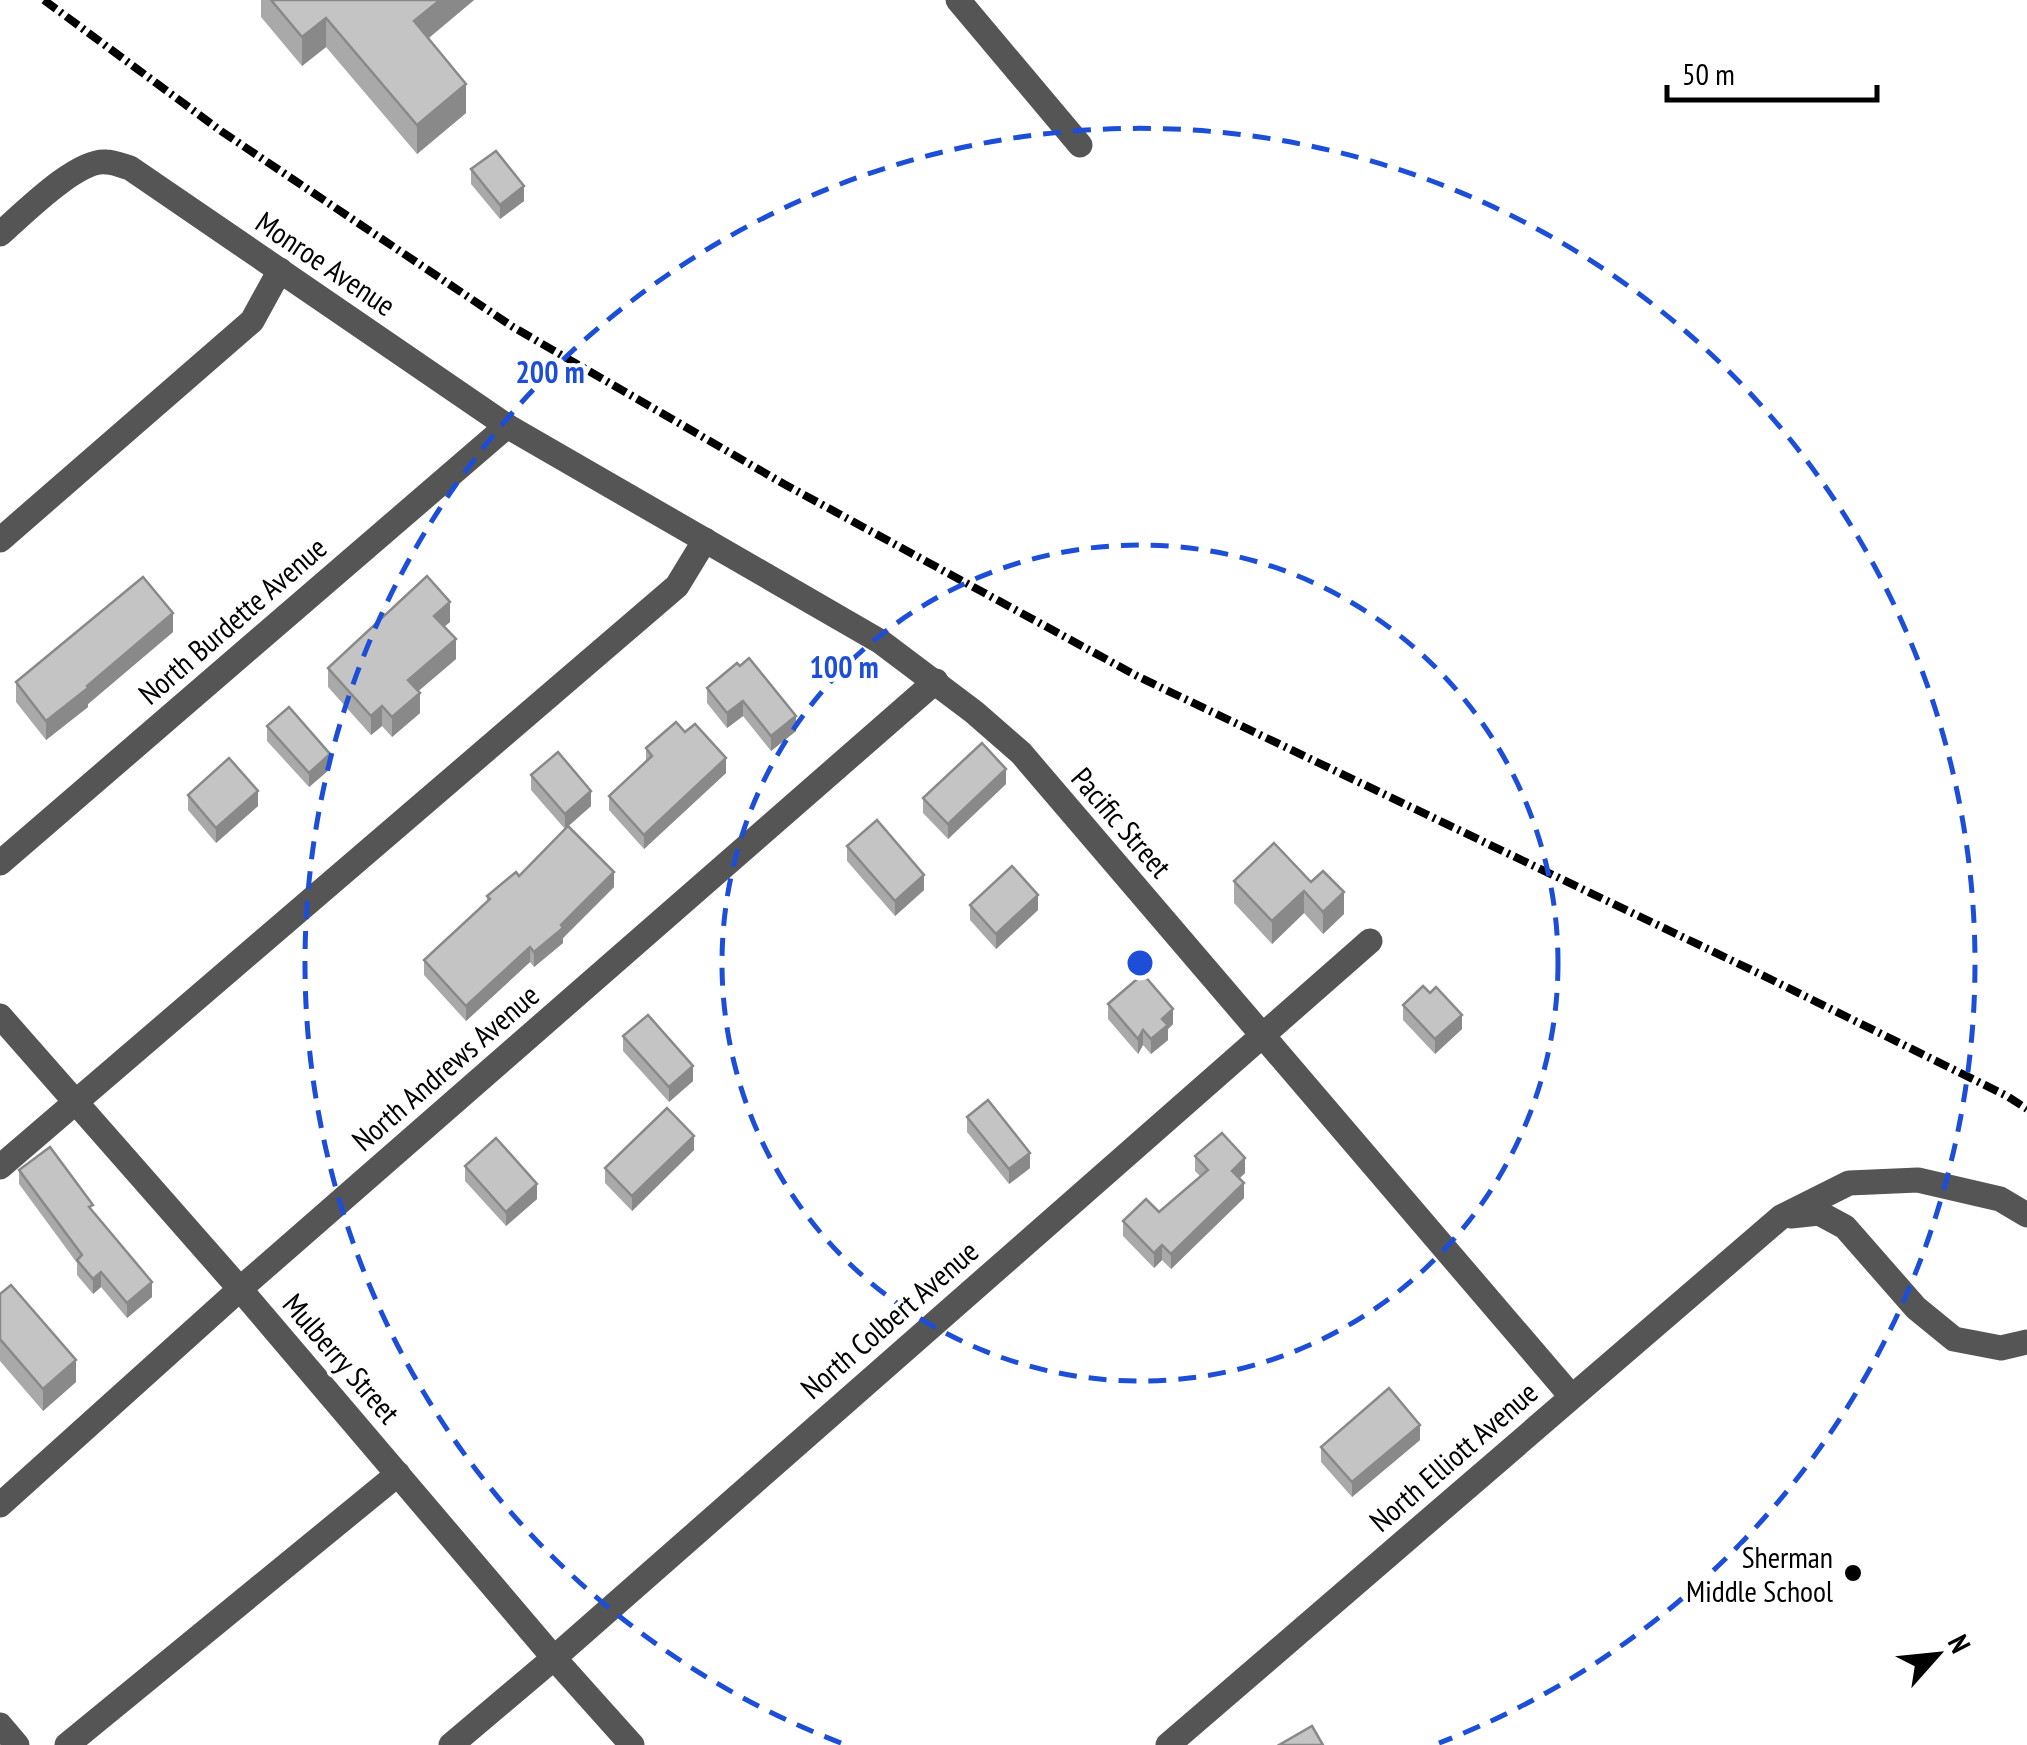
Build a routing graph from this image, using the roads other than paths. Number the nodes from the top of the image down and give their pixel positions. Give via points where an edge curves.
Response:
1 (958, 0) edge
2 (1080, 145) dead end
3 (0, 234) edge
4 (280, 270) junction
5 (507, 426) junction
6 (0, 540) edge
7 (705, 540) junction
8 (936, 681) junction
9 (0, 864) edge
10 (1370, 941) dead end
11 (0, 1016) edge
12 (1262, 1036) junction
13 (76, 1102) junction
14 (0, 1167) edge
15 (2027, 1214) edge
16 (1781, 1217) junction
17 (240, 1289) junction
18 (2027, 1342) edge
19 (1571, 1396) junction
20 (398, 1474) junction
21 (0, 1504) edge
22 (554, 1658) junction
23 (0, 1726) edge
24 (18, 1745) edge
25 (67, 1745) edge
26 (451, 1745) edge
27 (632, 1745) edge
28 (1168, 1745) edge

1 - 2 street
3 - 4 street, Monroe Avenue via 71,174 105,161 130,168
4 - 5 street, Monroe Avenue
4 - 6 street via 252,322
5 - 7 street, Pacific Street
5 - 9 street, North Burdette Avenue
7 - 8 street, Pacific Street via 882,642
7 - 13 street via 676,586
8 - 12 street, Pacific Street via 1020,753
8 - 17 street, North Andrews Avenue
10 - 12 street, North Colbert Avenue
11 - 13 street, Mulberry Street
12 - 19 street, Pacific Street
12 - 22 street, North Colbert Avenue
13 - 14 street
13 - 17 street, Mulberry Street
15 - 16 street, North Elliott Avenue via 2000,1198 1918,1180 1849,1183
16 - 18 street via 1820,1213 1845,1227 1916,1308 1954,1339 2001,1348
16 - 19 street, North Elliott Avenue
17 - 20 street, Mulberry Street
17 - 21 street, North Andrews Avenue
19 - 28 street, North Elliott Avenue
20 - 22 street, Mulberry Street
20 - 25 street
22 - 26 street, North Colbert Avenue
22 - 27 street, Mulberry Street
23 - 24 street

